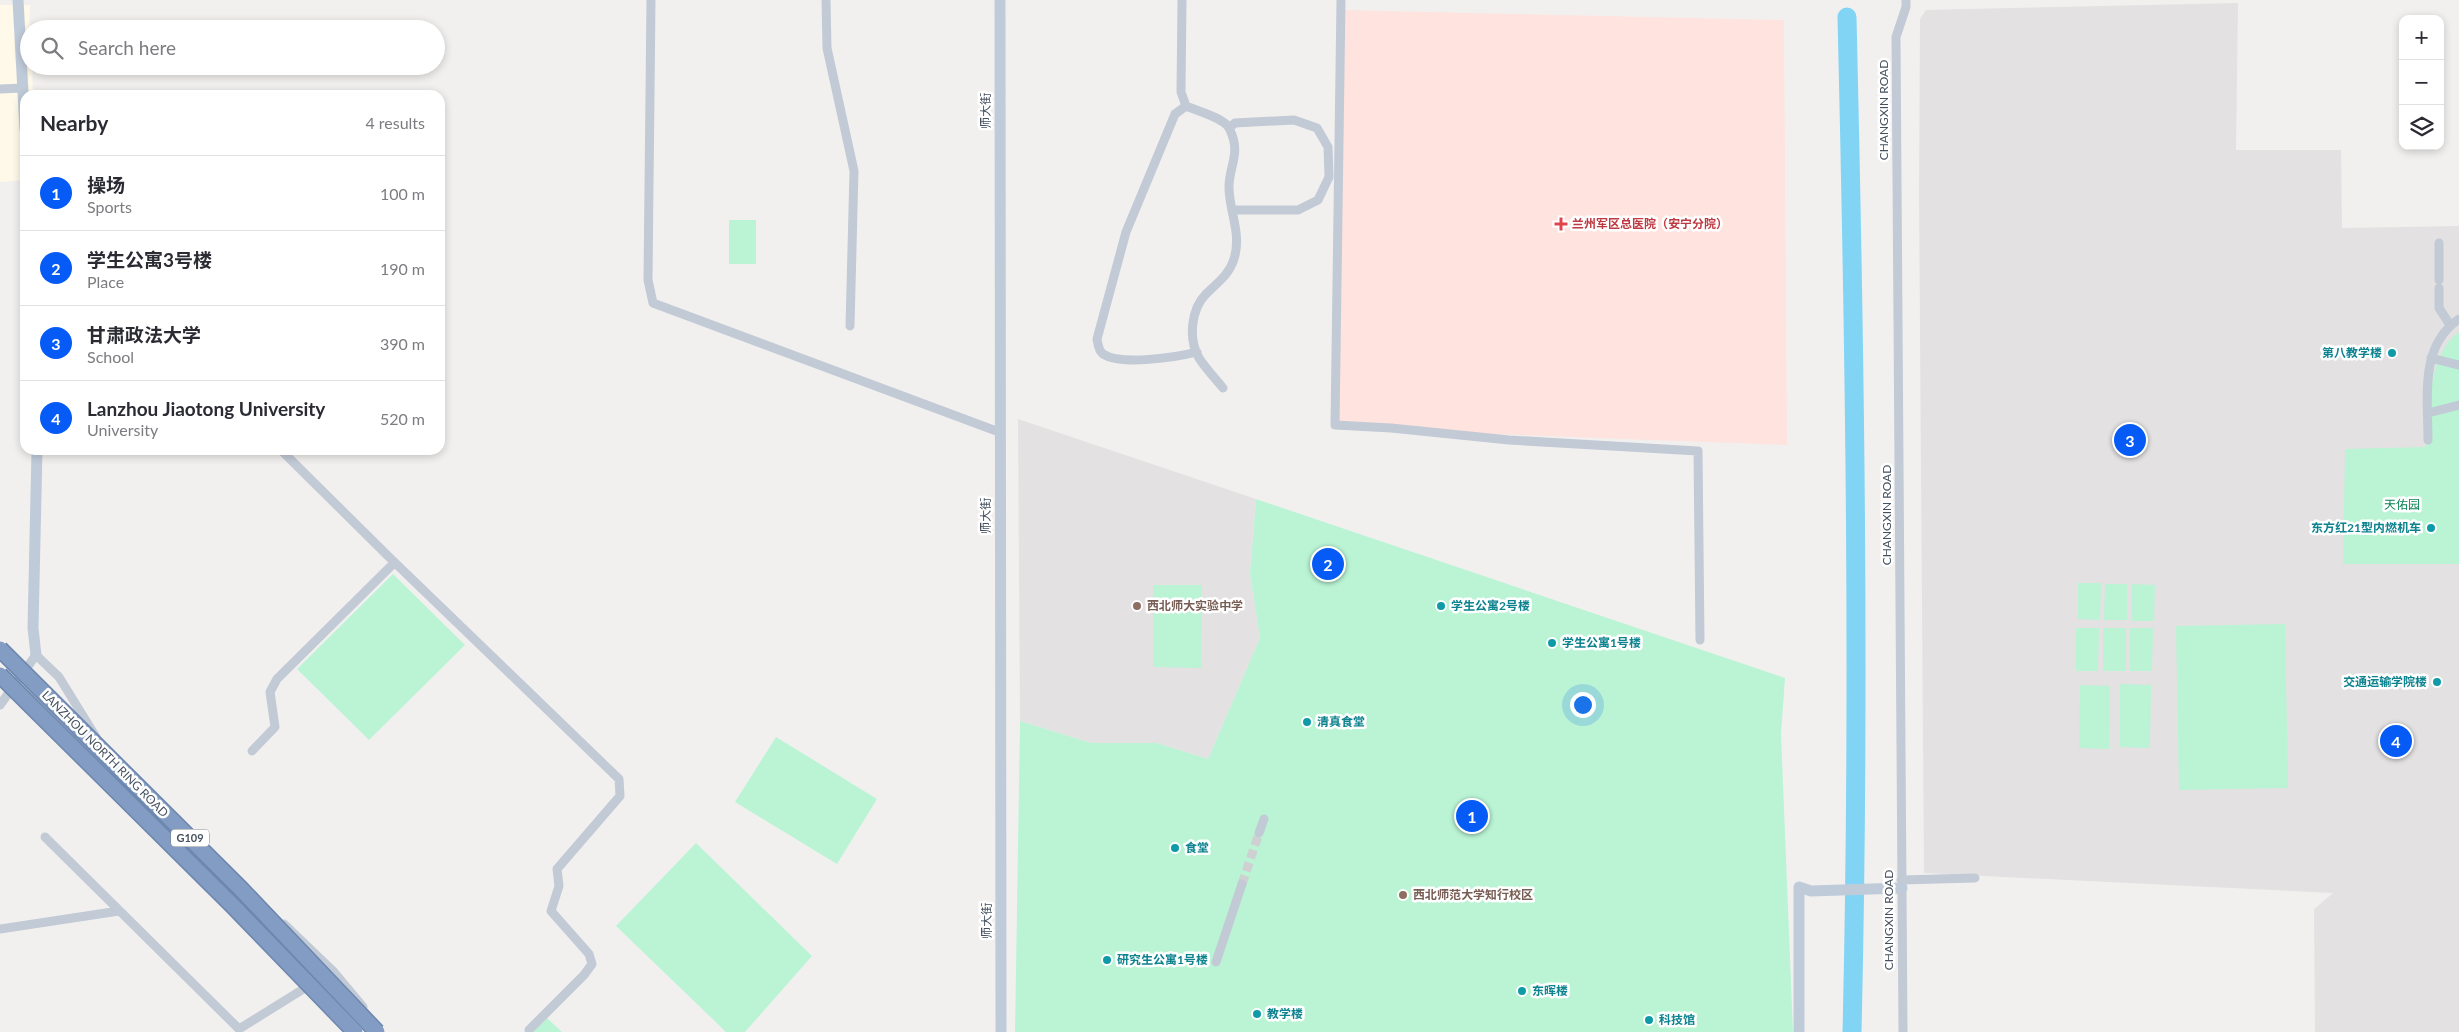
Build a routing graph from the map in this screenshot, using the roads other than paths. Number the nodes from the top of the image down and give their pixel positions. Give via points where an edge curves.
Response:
1 (18, 0) edge
2 (650, 0) edge
3 (826, 0) edge
4 (1000, 0) edge
5 (1182, 0) edge
6 (1341, 0) edge
7 (1906, 0) edge
8 (20, 44) edge
9 (21, 75) edge
10 (0, 88) edge
11 (22, 88) joint
12 (1186, 106) junction
13 (1229, 128) junction
14 (1234, 210) junction
15 (2439, 243) dead end
16 (2459, 319) edge
17 (2450, 325) junction
18 (850, 326) dead end
19 (1197, 352) junction
20 (2431, 358) junction
21 (2458, 365) edge
22 (1223, 388) dead end
23 (2459, 405) edge
24 (2428, 413) junction
25 (999, 432) junction
26 (2428, 440) dead end
27 (37, 455) edge
28 (287, 455) edge
29 (394, 563) junction
30 (1700, 640) dead end
31 (0, 649) edge
32 (36, 655) junction
33 (0, 675) edge
34 (0, 705) edge
35 (252, 750) dead end
36 (1264, 819) dead end
37 (1259, 834) tunnel mouth
38 (45, 837) dead end
39 (1974, 878) dead end
40 (1242, 884) tunnel mouth
41 (1902, 884) junction
42 (119, 911) junction
43 (0, 929) edge
44 (1216, 962) dead end
45 (332, 971) junction
46 (529, 1030) dead end
47 (355, 1032) edge
48 (377, 1032) edge
49 (384, 1032) edge
50 (1001, 1032) edge
51 (1799, 1032) edge
52 (1903, 1032) edge

1 - 8 street
2 - 25 street via 648,280 653,303
3 - 18 street via 827,48 854,170
4 - 25 street, 师大街
5 - 12 street via 1181,92
6 - 30 street via 1335,426 1698,451
7 - 41 street, CHANGXIN ROAD via 1896,37
9 - 11 street
10 - 11 street
12 - 13 street via 1222,120
12 - 19 street via 1175,114 1126,232 1098,339 1099,350 1119,357 1172,358
13 - 14 street via 1236,151 1229,184
13 - 14 street via 1235,123 1294,120 1317,128 1328,148 1329,177 1318,200 1298,210
14 - 19 street via 1238,235 1234,258 1226,276 1196,308 1193,323
15 - 17 street via 2439,308
16 - 17 street
17 - 20 street via 2438,340
19 - 22 street
20 - 21 street
20 - 24 street
23 - 24 street
24 - 26 street
25 - 50 street, 师大街
27 - 32 street via 33,628
28 - 29 street
29 - 35 street via 278,679 270,692 275,727
29 - 46 street via 620,779 620,796 557,869 558,886 551,911 590,954 592,964
31 - 48 highway, LANZHOU NORTH RING ROAD / G109, bridge via 242,890
32 - 34 street
32 - 45 street via 59,677 94,735
33 - 47 highway, LANZHOU NORTH RING ROAD / G109, bridge
36 - 37 street
38 - 42 street
39 - 41 street
40 - 44 street
41 - 51 street via 1811,891 1799,887
41 - 52 street, CHANGXIN ROAD
42 - 43 street
42 - 45 street via 239,1029
45 - 49 street

